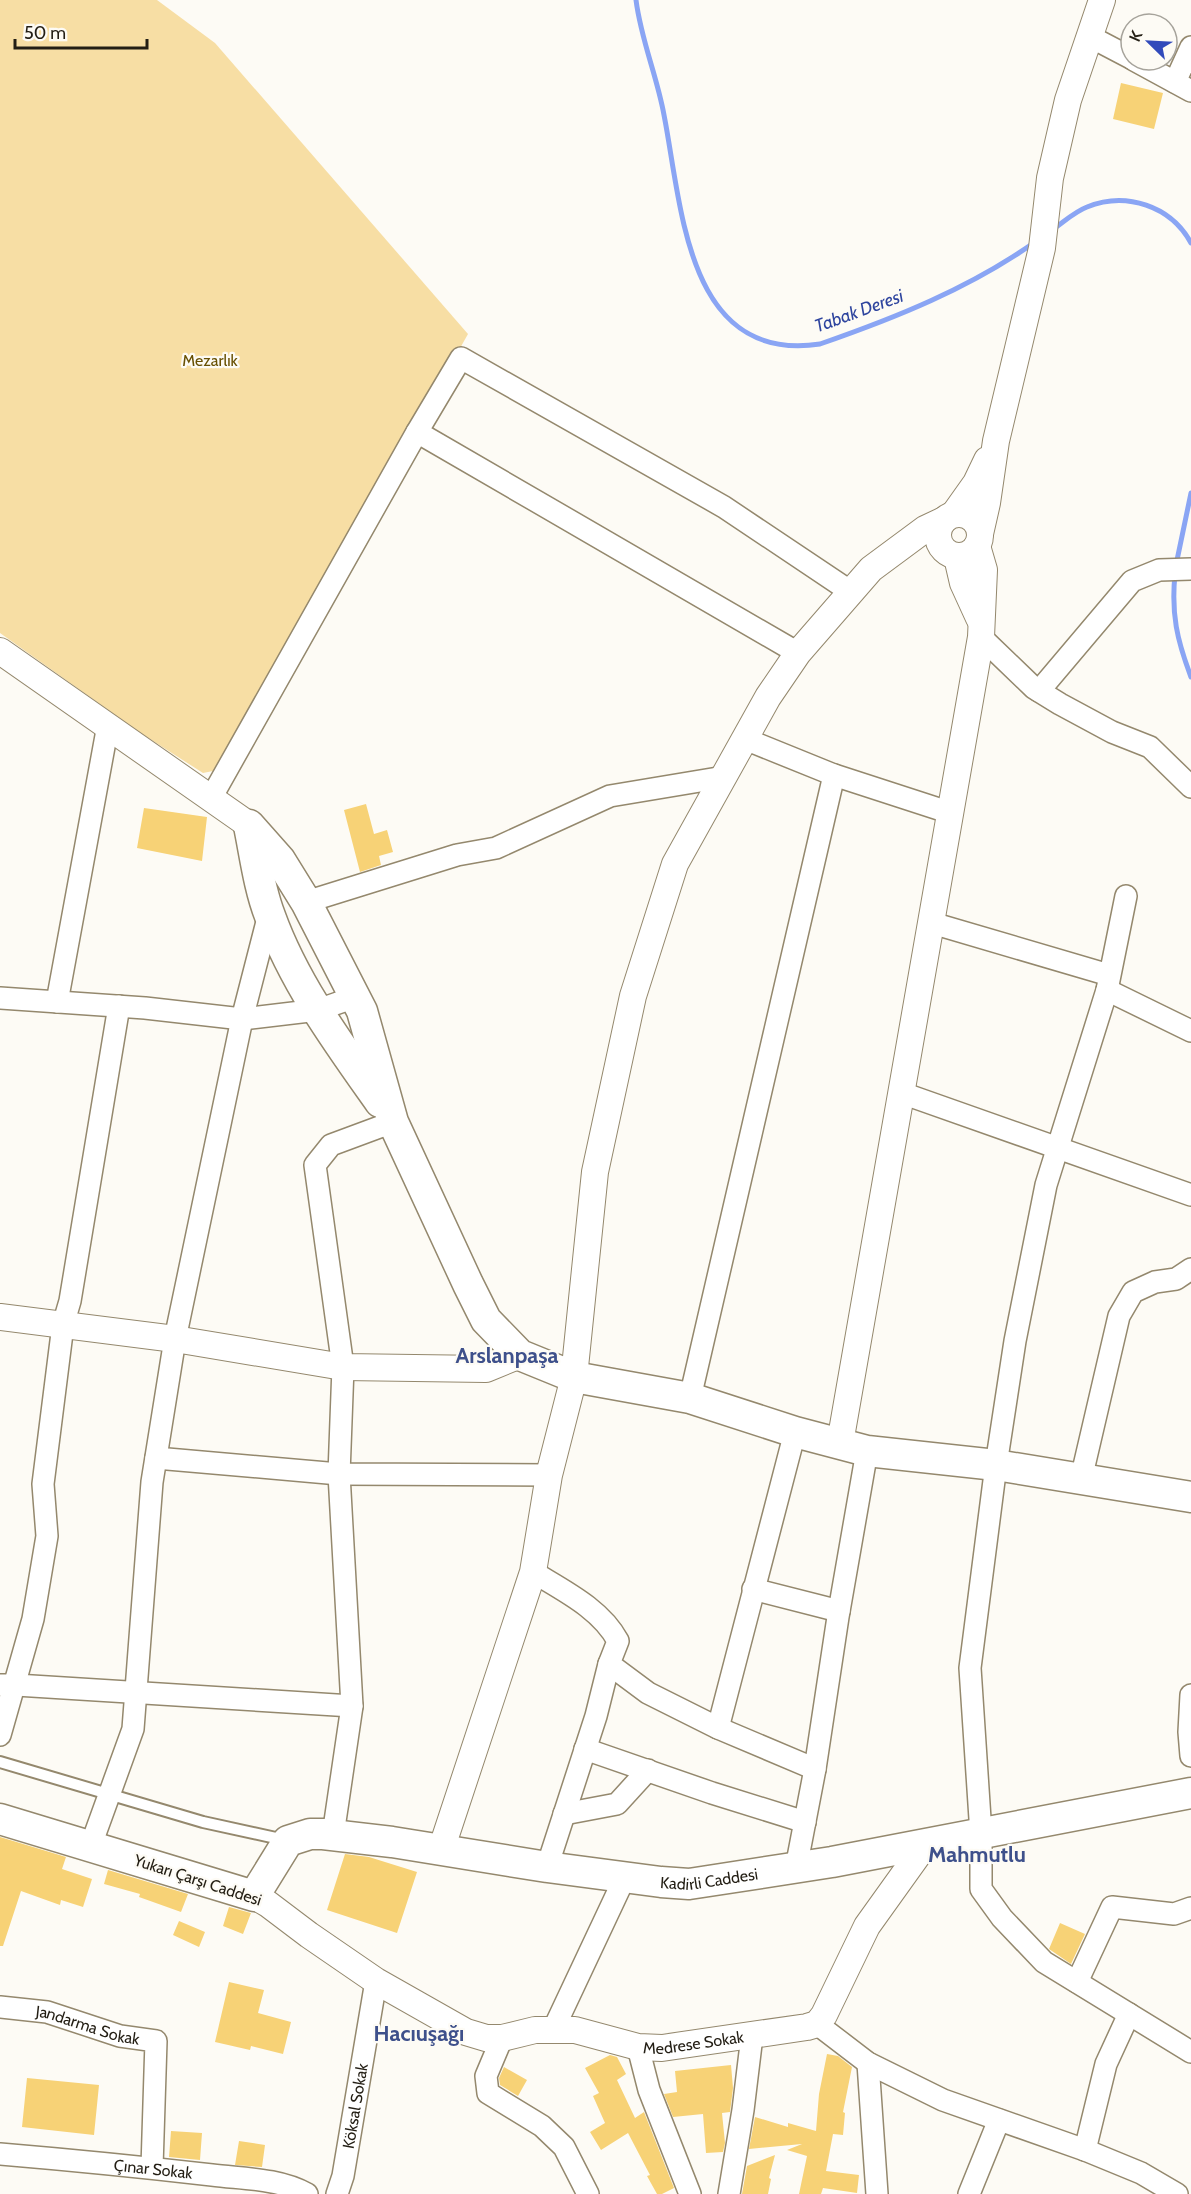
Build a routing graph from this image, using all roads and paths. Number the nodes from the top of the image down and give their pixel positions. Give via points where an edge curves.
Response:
1 (1102, 0) edge
2 (1089, 36) junction
3 (1191, 47) edge
4 (1119, 52) edge
5 (1157, 72) edge
6 (1183, 86) edge
7 (417, 432) junction
8 (996, 441) junction
9 (949, 517) junction
10 (965, 547) junction
11 (871, 569) junction
12 (1189, 569) edge
13 (851, 592) junction
14 (981, 630) junction
15 (0, 651) edge
16 (798, 653) junction
17 (1039, 691) junction
18 (108, 725) junction
19 (745, 739) junction
20 (834, 775) junction
21 (724, 777) junction
22 (1191, 787) edge
23 (211, 798) junction
24 (951, 813) junction
25 (249, 825) junction
26 (1126, 896) dead end
27 (306, 902) junction
28 (269, 914) junction
29 (932, 923) junction
30 (1108, 982) junction
31 (355, 997) junction
32 (0, 998) edge
33 (57, 1002) junction
34 (119, 1006) junction
35 (318, 1010) junction
36 (242, 1019) junction
37 (1191, 1031) edge
38 (902, 1094) junction
39 (393, 1122) junction
40 (1057, 1148) junction
41 (1191, 1195) edge
42 (1191, 1269) edge
43 (0, 1317) edge
44 (63, 1325) junction
45 (175, 1339) junction
46 (520, 1356) junction
47 (343, 1367) junction
48 (574, 1377) junction
49 (690, 1398) junction
50 (795, 1432) junction
51 (854, 1447) junction
52 (156, 1458) junction
53 (996, 1465) junction
54 (339, 1474) junction
55 (549, 1475) junction
56 (1081, 1479) junction
57 (1191, 1497) edge
58 (533, 1572) junction
59 (753, 1589) junction
60 (839, 1611) junction
61 (609, 1664) junction
62 (8, 1685) edge
63 (135, 1692) junction
64 (1191, 1695) edge
65 (352, 1706) junction
66 (717, 1728) junction
67 (0, 1736) edge
68 (585, 1749) junction
69 (1191, 1756) edge
70 (0, 1761) edge
71 (815, 1769) junction
72 (648, 1770) junction
73 (110, 1793) junction
74 (1191, 1794) edge
75 (564, 1814) junction
76 (0, 1819) edge
77 (805, 1822) junction
78 (981, 1834) junction
79 (333, 1835) junction
80 (288, 1841) junction
81 (90, 1845) junction
82 (925, 1845) junction
83 (441, 1850) junction
84 (547, 1867) junction
85 (796, 1868) junction
86 (625, 1877) junction
87 (254, 1896) junction
88 (1191, 1908) edge
89 (376, 1981) junction
90 (1077, 1982) junction
91 (0, 2007) edge
92 (1129, 2014) junction
93 (817, 2024) junction
94 (554, 2028) junction
95 (752, 2036) junction
96 (502, 2038) junction
97 (638, 2047) junction
98 (1191, 2052) edge
99 (868, 2063) junction
100 (999, 2120) junction
101 (1086, 2150) junction
102 (0, 2154) edge
103 (152, 2167) junction
104 (228, 2186) edge
105 (307, 2194) edge
106 (337, 2194) edge
107 (588, 2194) edge
108 (690, 2194) edge
109 (729, 2194) edge
110 (877, 2194) edge
111 (969, 2194) edge
112 (1176, 2194) edge

1 - 2 street
2 - 4 street
2 - 8 street via 1068,100 1050,178 1042,248
3 - 6 street
5 - 6 street
7 - 13 street via 461,358 724,507
7 - 16 street
7 - 23 street
8 - 9 street via 976,483
8 - 10 street via 987,503
9 - 10 street via 966,515 976,523
9 - 10 street via 938,531 938,543
9 - 11 street via 925,529
10 - 11 street via 908,557
10 - 14 street via 984,570
11 - 13 street
12 - 17 street via 1159,570 1132,581
13 - 16 street
14 - 17 street
14 - 24 street
15 - 18 street
16 - 19 street
17 - 22 street via 1112,732 1150,747
18 - 23 street
18 - 33 street
19 - 20 street
19 - 21 street
20 - 24 street
20 - 49 street
21 - 27 street via 610,796 496,848 457,855
21 - 48 street via 675,864 633,996 595,1172
23 - 25 street
24 - 29 street
25 - 27 main road via 280,860
25 - 28 main road
26 - 30 street
27 - 31 main road
28 - 35 main road via 284,951
28 - 36 street
29 - 30 street
29 - 38 street
30 - 37 street
30 - 40 street
31 - 35 street
31 - 39 main road
32 - 33 street
33 - 34 street
34 - 36 street
34 - 44 street
35 - 36 street
35 - 39 main road
36 - 45 street
38 - 40 street
38 - 51 street
39 - 46 main road via 486,1320
39 - 47 street via 331,1145 315,1165
40 - 41 street
40 - 53 street via 1015,1341
42 - 56 street via 1176,1279 1155,1282 1133,1292 1119,1316
43 - 44 street
44 - 45 street
44 - 62 street via 43,1484 47,1536 33,1619
45 - 47 street
45 - 52 street
46 - 47 street via 486,1368
46 - 48 main road
47 - 54 street
48 - 49 main road
48 - 55 street
49 - 50 main road
50 - 51 main road
50 - 59 street
51 - 53 main road
51 - 60 street
52 - 54 street
52 - 63 street
53 - 56 main road
53 - 78 street via 970,1668
54 - 55 street
54 - 65 street
55 - 58 street
56 - 57 main road
58 - 61 street via 573,1596 610,1626 618,1641
58 - 83 street
59 - 60 street
59 - 66 street
60 - 71 street
61 - 66 street via 648,1693
61 - 68 street
62 - 63 street
62 - 67 street
63 - 65 street
63 - 73 street via 133,1729
64 - 69 street
65 - 79 street
66 - 71 street
68 - 72 street
68 - 75 street
70 - 73 lane
71 - 77 street
72 - 75 street via 617,1804
72 - 77 street
73 - 80 lane via 203,1822
73 - 81 street
74 - 78 main road, Kadirli Caddesi
75 - 84 street
76 - 81 main road, Yukarı Çarşı Caddesi
77 - 85 street
78 - 82 main road, Kadirli Caddesi
78 - 90 street via 981,1889 1002,1918 1044,1962
79 - 80 main road, Kadirli Caddesi via 310,1834
79 - 83 main road, Kadirli Caddesi
80 - 87 main road
81 - 87 main road, Yukarı Çarşı Caddesi
82 - 85 main road, Kadirli Caddesi
82 - 93 street via 867,1926
83 - 84 main road, Kadirli Caddesi
84 - 86 main road, Kadirli Caddesi
85 - 86 main road, Kadirli Caddesi via 689,1884
86 - 94 street
87 - 89 street, Yukarı Çarşı Caddesi
88 - 90 street via 1174,1914 1112,1907
89 - 96 street, Medrese Sokak via 466,2032
89 - 106 street, Köksal Sokak
90 - 92 street
91 - 103 street, Jandarma Sokak via 47,2012 120,2036 156,2041
92 - 98 street
92 - 101 street via 1106,2064
93 - 95 street, Medrese Sokak
93 - 99 street
94 - 96 street, Medrese Sokak
94 - 97 street, Medrese Sokak
95 - 97 street, Medrese Sokak via 688,2046
95 - 109 street
96 - 107 street via 486,2076 488,2093 542,2126 564,2147
97 - 108 street via 649,2091
99 - 100 street via 943,2100
99 - 110 street
100 - 101 street
100 - 111 street
101 - 112 street via 1141,2173
102 - 103 street, Çınar Sokak
103 - 104 street, Çınar Sokak
104 - 105 street, Çınar Sokak via 285,2185

